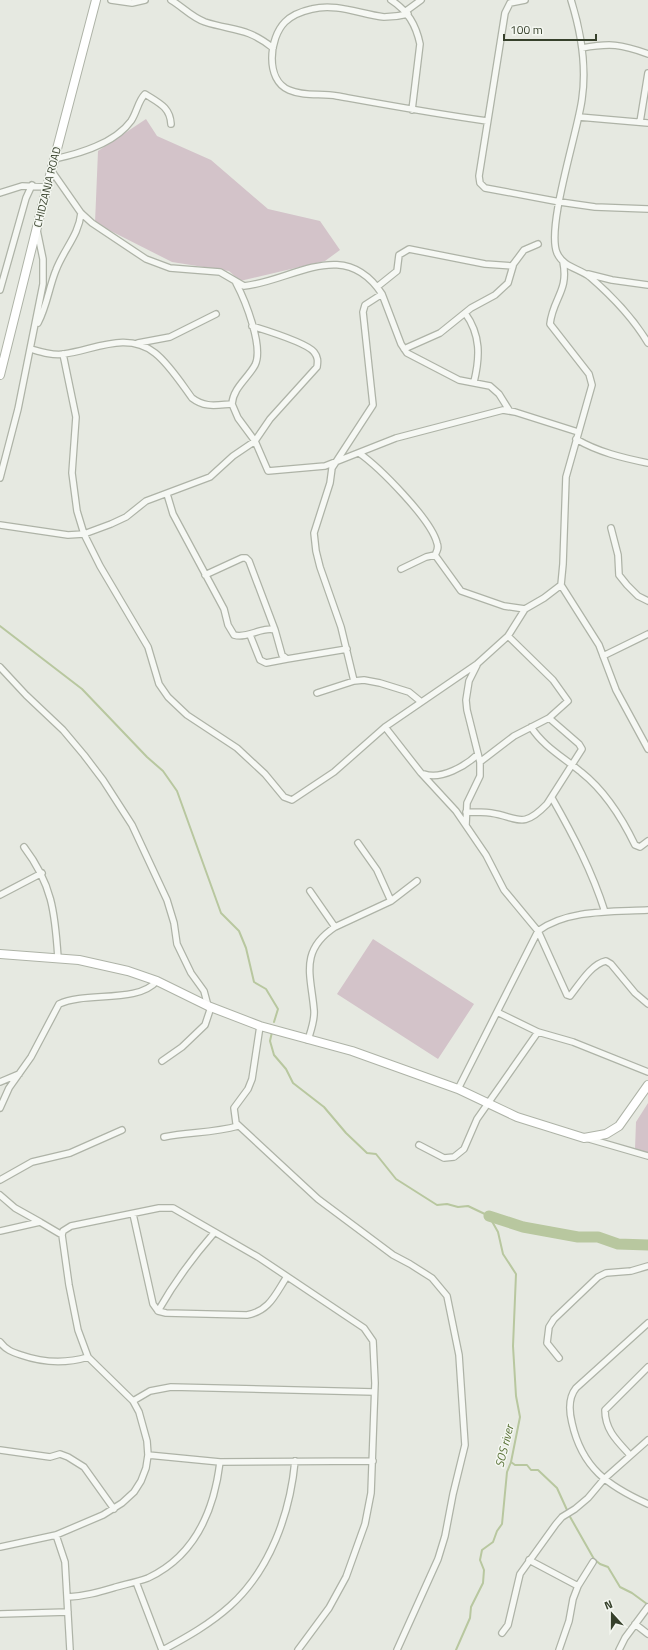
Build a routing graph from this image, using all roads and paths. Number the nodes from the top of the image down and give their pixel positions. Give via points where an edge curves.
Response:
1 (96, 0) edge
2 (111, 0) edge
3 (145, 0) edge
4 (171, 0) edge
5 (391, 0) edge
6 (421, 0) edge
7 (525, 0) edge
8 (571, 0) edge
9 (508, 1) edge
10 (407, 13) junction
11 (273, 48) junction
12 (582, 48) junction
13 (648, 54) edge
14 (648, 73) edge
15 (412, 110) junction
16 (579, 117) junction
17 (486, 121) junction
18 (640, 122) junction
19 (648, 123) edge
20 (171, 124) dead end
21 (54, 159) junction
22 (51, 170) junction
23 (32, 186) junction
24 (47, 187) junction
25 (0, 193) edge
26 (560, 202) junction
27 (648, 209) edge
28 (82, 213) junction
29 (36, 228) junction
30 (538, 244) dead end
31 (563, 262) junction
32 (512, 266) junction
33 (582, 272) junction
34 (236, 283) junction
35 (648, 285) edge
36 (377, 287) junction
37 (0, 290) edge
38 (382, 294) junction
39 (465, 313) junction
40 (216, 314) dead end
41 (252, 326) junction
42 (35, 331) junction
43 (648, 343) edge
44 (138, 344) junction
45 (31, 349) junction
46 (404, 349) junction
47 (63, 354) junction
48 (0, 375) edge
49 (474, 382) junction
50 (232, 404) junction
51 (509, 410) junction
52 (578, 432) junction
53 (576, 439) junction
54 (255, 442) junction
55 (359, 453) junction
56 (336, 462) junction
57 (648, 463) edge
58 (0, 478) edge
59 (167, 494) junction
60 (0, 525) edge
61 (611, 528) dead end
62 (84, 534) junction
63 (435, 555) junction
64 (402, 569) dead end
65 (205, 575) junction
66 (560, 585) junction
67 (648, 601) edge
68 (525, 609) junction
69 (275, 630) junction
70 (648, 634) edge
71 (250, 635) junction
72 (508, 636) junction
73 (347, 649) junction
74 (603, 656) junction
75 (287, 659) junction
76 (477, 664) junction
77 (0, 667) edge
78 (354, 681) junction
79 (318, 693) dead end
80 (420, 702) junction
81 (549, 718) junction
82 (385, 727) junction
83 (531, 727) junction
84 (648, 749) edge
85 (478, 754) junction
86 (480, 762) junction
87 (573, 765) junction
88 (422, 773) junction
89 (552, 798) junction
90 (466, 812) junction
91 (466, 825) junction
92 (648, 842) edge
93 (358, 843) dead end
94 (24, 847) dead end
95 (42, 873) junction
96 (417, 882) dead end
97 (310, 891) dead end
98 (0, 895) edge
99 (391, 901) junction
100 (648, 910) edge
101 (605, 912) junction
102 (335, 927) junction
103 (538, 931) junction
104 (0, 954) edge
105 (58, 958) junction
106 (157, 981) junction
107 (648, 1004) edge
108 (210, 1006) junction
109 (497, 1012) junction
110 (260, 1026) junction
111 (538, 1032) junction
112 (308, 1040) junction
113 (162, 1061) dead end
114 (648, 1072) edge
115 (19, 1074) junction
116 (0, 1082) edge
117 (648, 1085) edge
118 (458, 1089) junction
119 (489, 1104) junction
120 (0, 1108) edge
121 (238, 1126) junction
122 (122, 1130) dead end
123 (164, 1138) dead end
124 (584, 1138) junction
125 (419, 1144) dead end
126 (648, 1156) edge
127 (0, 1180) edge
128 (0, 1195) edge
129 (132, 1214) junction
130 (40, 1222) junction
131 (0, 1231) edge
132 (214, 1233) junction
133 (62, 1235) junction
134 (648, 1266) edge
135 (286, 1278) junction
136 (158, 1311) junction
137 (648, 1324) edge
138 (0, 1342) edge
139 (0, 1347) edge
140 (7, 1350) junction
141 (88, 1356) junction
142 (559, 1358) dead end
143 (648, 1367) edge
144 (374, 1392) junction
145 (133, 1401) junction
146 (648, 1440) edge
147 (0, 1450) edge
148 (148, 1455) junction
149 (630, 1455) junction
150 (295, 1461) junction
151 (373, 1461) junction
152 (220, 1462) junction
153 (604, 1479) junction
154 (648, 1504) edge
155 (114, 1509) junction
156 (56, 1535) junction
157 (0, 1547) edge
158 (529, 1560) junction
159 (593, 1562) dead end
160 (136, 1582) junction
161 (578, 1586) junction
162 (68, 1597) junction
163 (648, 1607) edge
164 (68, 1612) junction
165 (0, 1614) edge
166 (635, 1624) junction
167 (502, 1633) dead end
168 (648, 1634) edge
169 (70, 1650) edge
170 (163, 1650) edge
171 (298, 1650) edge
172 (397, 1650) edge
173 (559, 1650) edge
174 (620, 1650) edge

1 - 21 street, CHIDZANJA ROAD
2 - 3 street via 132,3
4 - 11 street via 197,18 246,32 261,38
5 - 10 street
6 - 10 street
7 - 9 street
8 - 12 street
9 - 17 street
10 - 11 street via 385,17 333,7 313,9 284,22
10 - 15 street via 418,34 420,44
11 - 15 street via 272,60 276,79 288,90 306,95 335,96
12 - 13 street via 613,44
12 - 16 street via 584,78
14 - 18 street
15 - 17 street
16 - 18 street
16 - 26 street
17 - 26 street via 478,176 480,183 486,188
18 - 19 street
20 - 21 street via 167,109 145,94 140,99 139,109 116,136 76,155
21 - 22 street, CHIDZANJA ROAD
22 - 24 street, CHIDZANJA ROAD
22 - 28 street
23 - 24 street
23 - 25 street via 22,186
23 - 37 street via 26,198
24 - 29 street, CHIDZANJA ROAD
26 - 27 street via 595,207
26 - 31 street via 555,239 556,250
28 - 34 street via 104,231 157,264 170,268 220,272
28 - 42 street via 77,232 55,271 45,309
29 - 42 street via 44,271
29 - 48 street, CHIDZANJA ROAD
30 - 32 street via 524,250
31 - 33 street
31 - 52 street via 564,283 550,324 592,380
32 - 36 street via 485,264 409,249 398,255 397,271
32 - 39 street via 505,287
33 - 35 street via 612,280
33 - 43 street via 619,305
34 - 36 street via 249,285 322,264 357,269
34 - 41 street
36 - 38 street
38 - 46 street
38 - 56 street via 365,305 362,312 373,405
39 - 46 street via 440,333
39 - 49 street via 472,324 479,353
40 - 44 street via 170,337
41 - 50 street via 258,358 236,391
41 - 54 street via 305,344 314,351 318,360 318,367 270,419
42 - 45 street
44 - 47 street via 103,344
44 - 50 street via 155,353 199,403 207,406
45 - 47 street via 48,354
45 - 58 street
46 - 49 street via 459,380
47 - 62 street via 75,410 72,473 77,511
49 - 51 street via 490,386 499,394
50 - 54 street via 238,418
51 - 52 street
51 - 55 street via 407,435
52 - 53 street
53 - 57 street via 614,455
53 - 66 street via 566,477
54 - 56 street via 268,471 325,466
54 - 59 street via 233,456 210,477
55 - 56 street
55 - 63 street via 387,477 425,521 438,544
56 - 73 street via 332,468 330,483 314,533 320,567 334,603
59 - 62 street via 141,504 126,517 112,524
59 - 65 street via 173,514
60 - 62 street via 68,535
61 - 67 street via 618,555 619,575 638,596
62 - 82 street via 108,581 148,647 159,684 164,691 187,715 246,755 284,797 292,800 320,783
63 - 64 street
63 - 68 street via 461,591 504,606
65 - 69 street via 246,558
65 - 71 street via 224,609 228,625 234,635
66 - 68 street
66 - 74 street
68 - 72 street
69 - 71 street via 270,628
69 - 75 street via 282,655
70 - 74 street
71 - 75 street via 260,660 266,663
72 - 76 street
72 - 81 street via 553,680 568,699 567,703
73 - 75 street
73 - 78 street
74 - 84 street via 616,690
76 - 80 street
76 - 85 street via 469,682 466,710
77 - 108 street via 63,730 84,755 132,825 166,900 174,923 177,944
78 - 79 street
78 - 80 street via 373,681 409,692
80 - 82 street
81 - 83 street
81 - 87 street via 581,746 582,752
82 - 88 street
83 - 86 street via 514,736
83 - 87 street via 542,741
85 - 86 street
85 - 88 street via 455,770 432,775
86 - 90 street via 480,776 470,795
87 - 89 street
87 - 92 street via 606,798 622,820 635,846 640,847
88 - 91 street
89 - 90 street via 540,811 522,821 492,813
89 - 101 street via 575,838
90 - 91 street
91 - 103 street via 486,855 504,890
93 - 99 street via 377,870
94 - 95 street
95 - 98 street
95 - 105 street via 52,902
96 - 99 street
97 - 102 street
99 - 102 street
100 - 101 street
101 - 103 street via 561,919
102 - 112 street via 317,944 310,960 314,1014
103 - 107 street via 567,995 570,996 592,969 606,961
103 - 109 street
104 - 105 street
105 - 106 street via 116,967
106 - 108 street
106 - 115 street via 137,994 112,995 60,1004
108 - 110 street
108 - 113 street via 205,1024 182,1047
109 - 111 street
109 - 118 street
110 - 112 street
110 - 121 street via 252,1079 234,1108 234,1118
111 - 114 street via 573,1042
111 - 119 street
112 - 118 street via 352,1051
115 - 116 street
115 - 120 street
117 - 124 street via 619,1126 606,1134
118 - 119 street
119 - 124 street via 517,1117
119 - 125 street via 477,1119 468,1142 458,1154 444,1158
121 - 123 street
121 - 172 street via 318,1199 393,1255 426,1274 447,1296 459,1355 465,1445 438,1559
122 - 127 street via 70,1153 32,1162
124 - 126 street
128 - 130 street via 15,1208
129 - 132 street via 173,1208
129 - 133 street via 71,1226 63,1231
129 - 136 street via 153,1304
130 - 131 street
130 - 133 street
132 - 135 street via 258,1257
132 - 136 street via 174,1283
133 - 141 street via 78,1330
134 - 142 street via 631,1271 606,1273 592,1282 560,1312 551,1323 547,1343
135 - 136 street via 271,1301 258,1313 247,1315
135 - 144 street via 368,1331 374,1348
137 - 153 street via 576,1388 571,1397 570,1414 582,1453
138 - 140 street
139 - 140 street
140 - 141 street via 32,1359 53,1362 75,1361
141 - 145 street
143 - 149 street via 605,1410 611,1435
144 - 145 street via 171,1387 150,1391
144 - 151 street
145 - 148 street via 143,1425
146 - 149 street
147 - 155 street via 50,1457 64,1454 84,1468
148 - 152 street
148 - 155 street via 141,1481 134,1492
149 - 153 street
150 - 151 street
150 - 152 street
150 - 170 street via 293,1487 286,1516 253,1580 230,1606 205,1626
151 - 171 street via 371,1493 365,1524 346,1577 329,1608
152 - 160 street via 214,1499 203,1524 189,1545 162,1570
153 - 154 street via 621,1492
153 - 158 street via 588,1498 562,1517
155 - 156 street via 77,1528
156 - 157 street
156 - 162 street via 65,1562
158 - 161 street
158 - 167 street via 520,1574 508,1625
159 - 161 street
160 - 162 street via 95,1594
160 - 170 street
161 - 173 street
162 - 164 street
163 - 166 street
164 - 165 street
164 - 169 street
166 - 168 street
166 - 174 street

